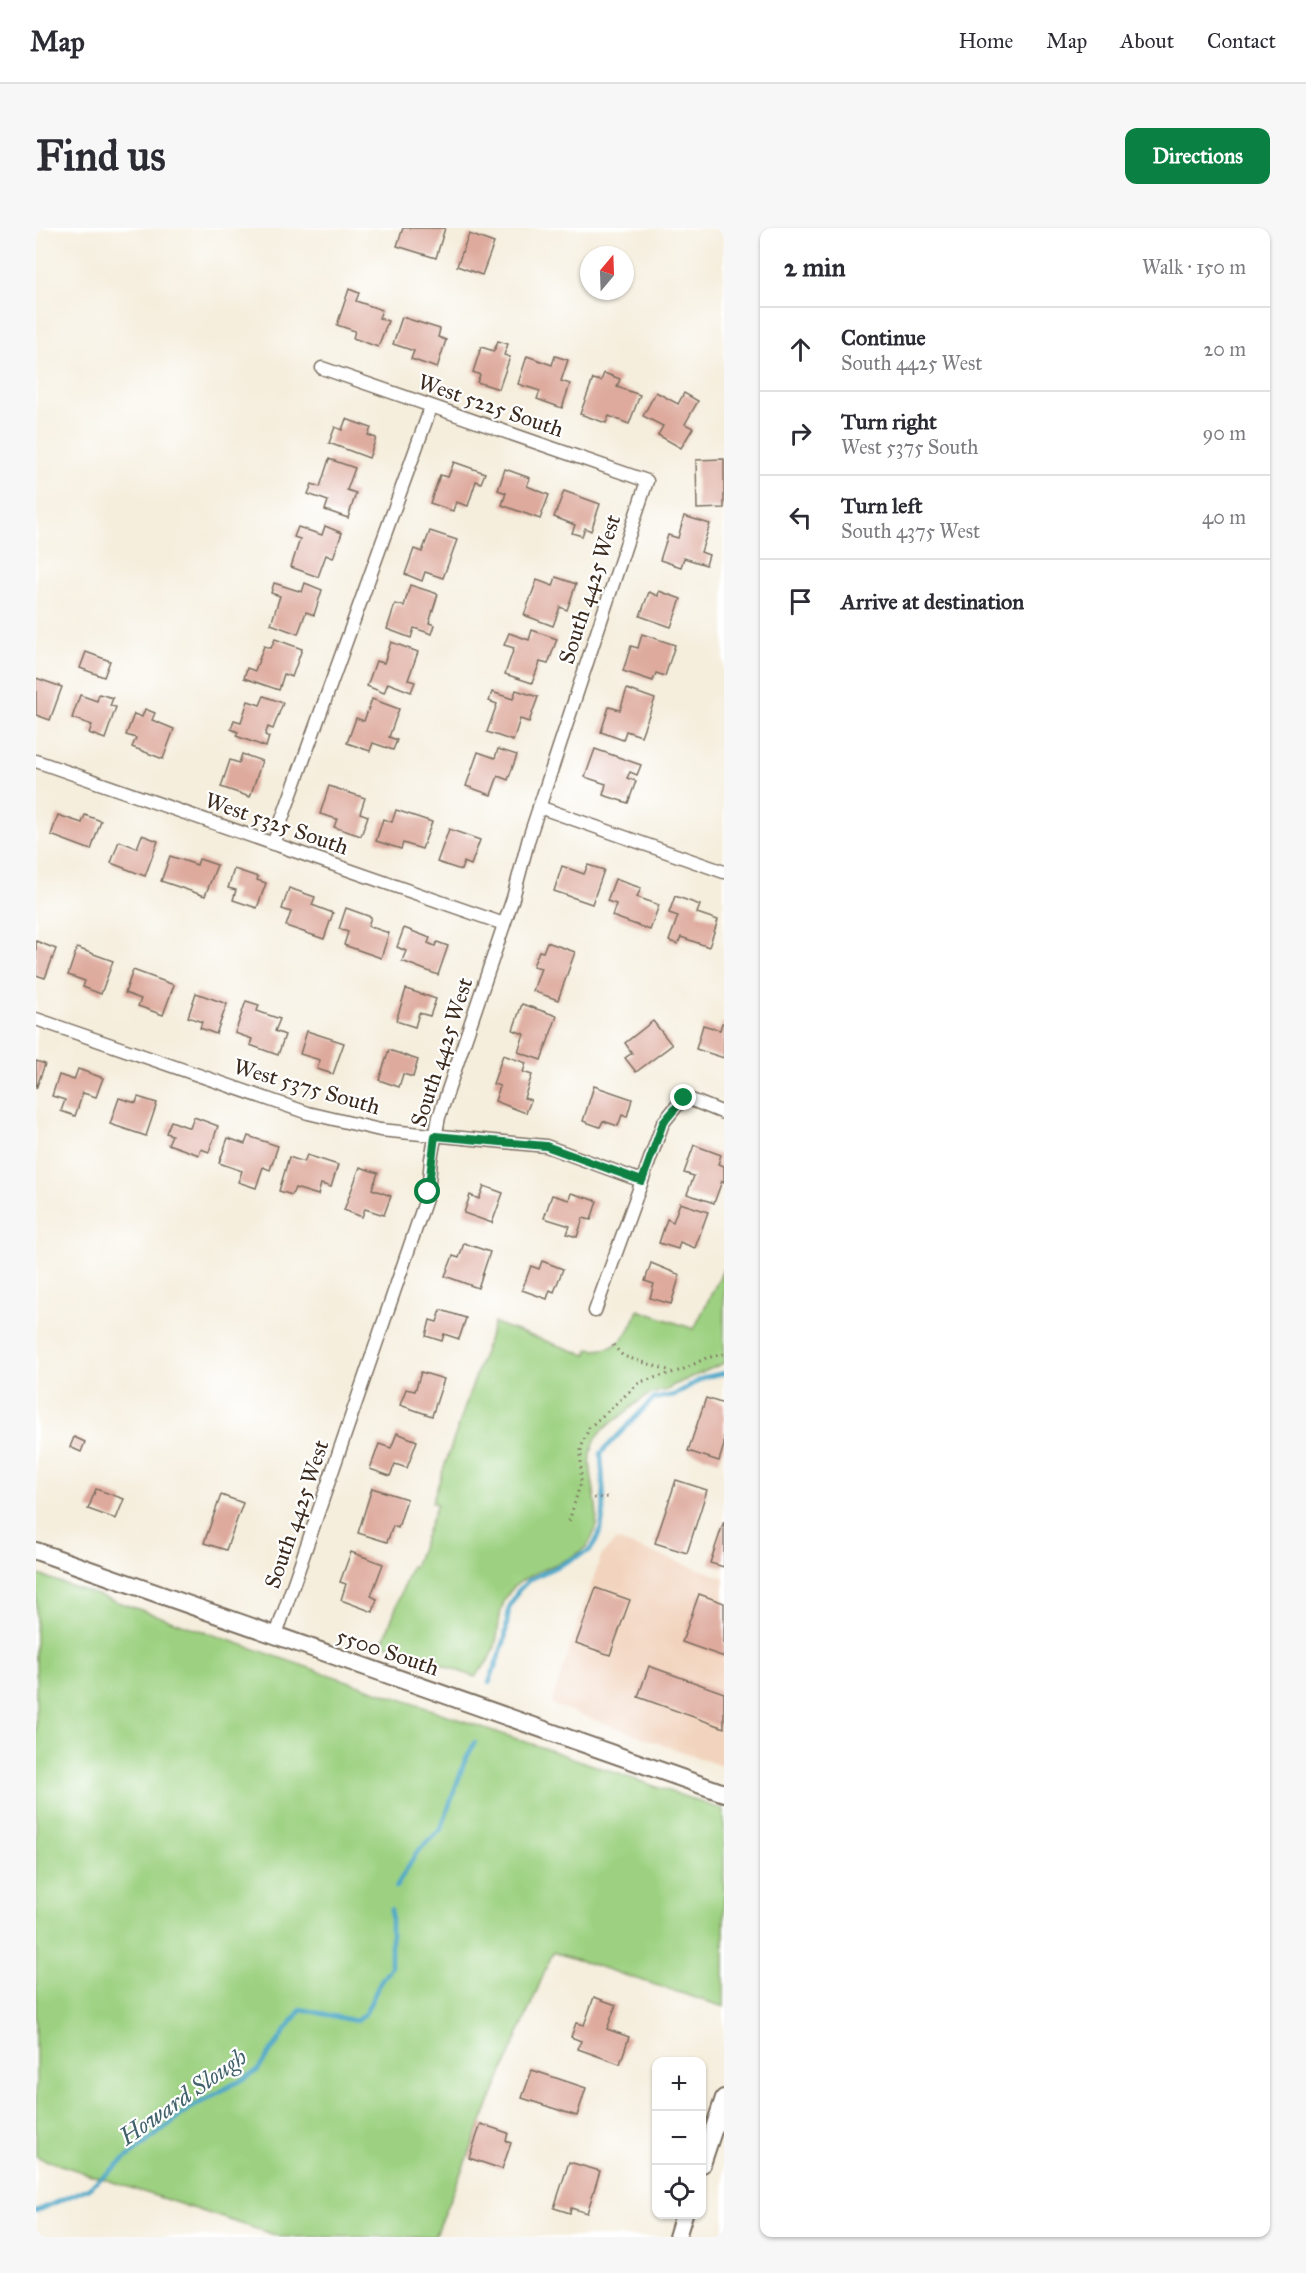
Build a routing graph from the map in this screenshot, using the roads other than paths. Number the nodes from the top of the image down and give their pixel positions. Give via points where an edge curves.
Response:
1 (322, 368) dead end
2 (431, 407) junction
3 (647, 480) joint
4 (36, 761) edge
5 (539, 807) junction
6 (273, 844) junction
7 (724, 873) edge
8 (504, 924) junction
9 (36, 1019) edge
10 (724, 1113) edge
11 (435, 1136) junction
12 (642, 1181) junction
13 (595, 1311) dead end
14 (36, 1551) edge
15 (276, 1635) junction
16 (724, 1793) edge
17 (724, 2098) edge
18 (706, 2152) edge
19 (682, 2219) edge
20 (676, 2237) edge

1 - 2 street, West 5225 South
2 - 3 street, West 5225 South
2 - 6 street
3 - 5 street, South 4425 West
4 - 6 street, West 5325 South
5 - 7 street
5 - 8 street, South 4425 West
6 - 8 street, West 5325 South
8 - 11 street, South 4425 West
9 - 11 street, West 5375 South via 308,1113 380,1130
10 - 12 street via 684,1098 663,1123
11 - 12 street, West 5375 South via 546,1146
11 - 15 street, South 4425 West via 428,1192
12 - 13 street
14 - 15 main road, 5500 South
15 - 16 main road, 5500 South
17 - 18 main road
19 - 20 main road

